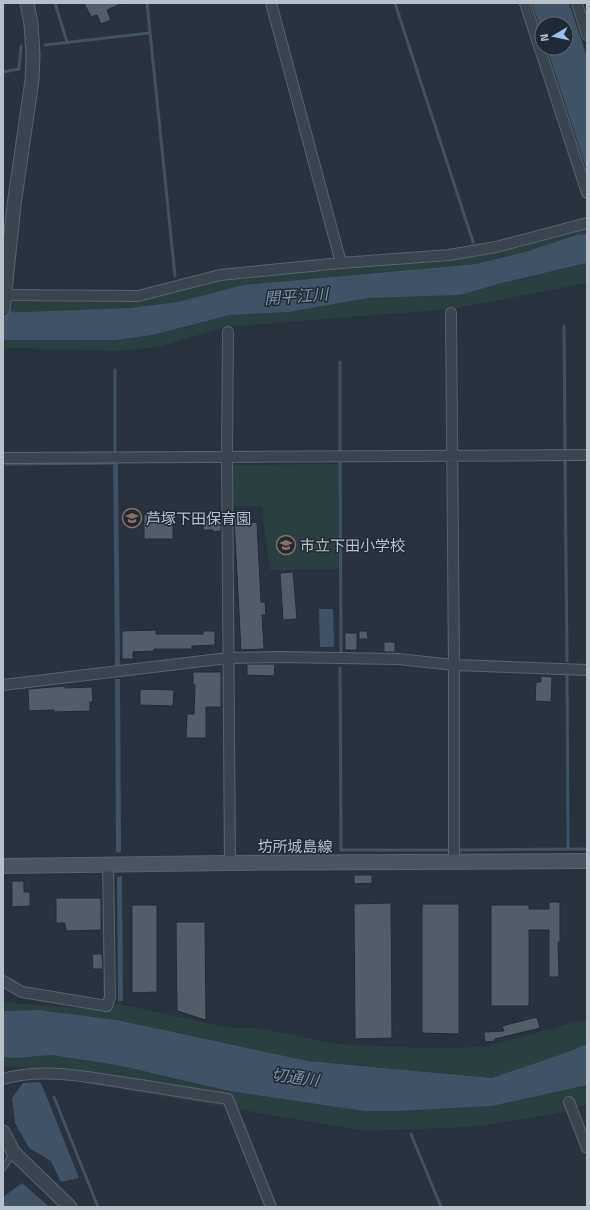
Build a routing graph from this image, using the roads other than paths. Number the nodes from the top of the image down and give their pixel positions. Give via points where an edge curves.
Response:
1 (27, 3) edge
2 (271, 3) edge
3 (525, 3) edge
4 (577, 3) edge
5 (587, 35) edge
6 (587, 193) edge
7 (587, 224) edge
8 (341, 262) junction
9 (4, 302) edge
10 (451, 313) dead end
11 (228, 332) dead end
12 (587, 455) edge
13 (453, 456) junction
14 (227, 457) junction
15 (3, 458) edge
16 (228, 658) junction
17 (454, 665) junction
18 (587, 670) edge
19 (3, 685) edge
20 (587, 861) edge
21 (454, 862) junction
22 (230, 863) junction
23 (108, 864) junction
24 (3, 866) edge
25 (3, 981) edge
26 (3, 1079) edge
27 (569, 1102) dead end
28 (3, 1132) edge
29 (587, 1148) edge
30 (14, 1153) junction
31 (3, 1168) edge
32 (70, 1207) edge
33 (271, 1207) edge

1 - 9 street via 31,24 32,80 14,205
2 - 8 street
3 - 6 street
4 - 5 street
7 - 8 street via 496,247 449,255
8 - 9 street via 220,275 138,296
10 - 13 street
11 - 14 street
12 - 13 street
13 - 14 street
13 - 17 street
14 - 15 street
14 - 16 street
16 - 17 street via 398,659
16 - 19 street
16 - 22 street
17 - 18 street
17 - 21 street
20 - 21 main road, 坊所城島線
21 - 22 main road, 坊所城島線
22 - 23 main road, 坊所城島線
23 - 24 main road, 坊所城島線
23 - 25 street via 110,997 107,1006 22,992
26 - 33 street via 16,1075 77,1075 228,1099
27 - 29 street
28 - 30 street
30 - 31 lane
30 - 32 street

